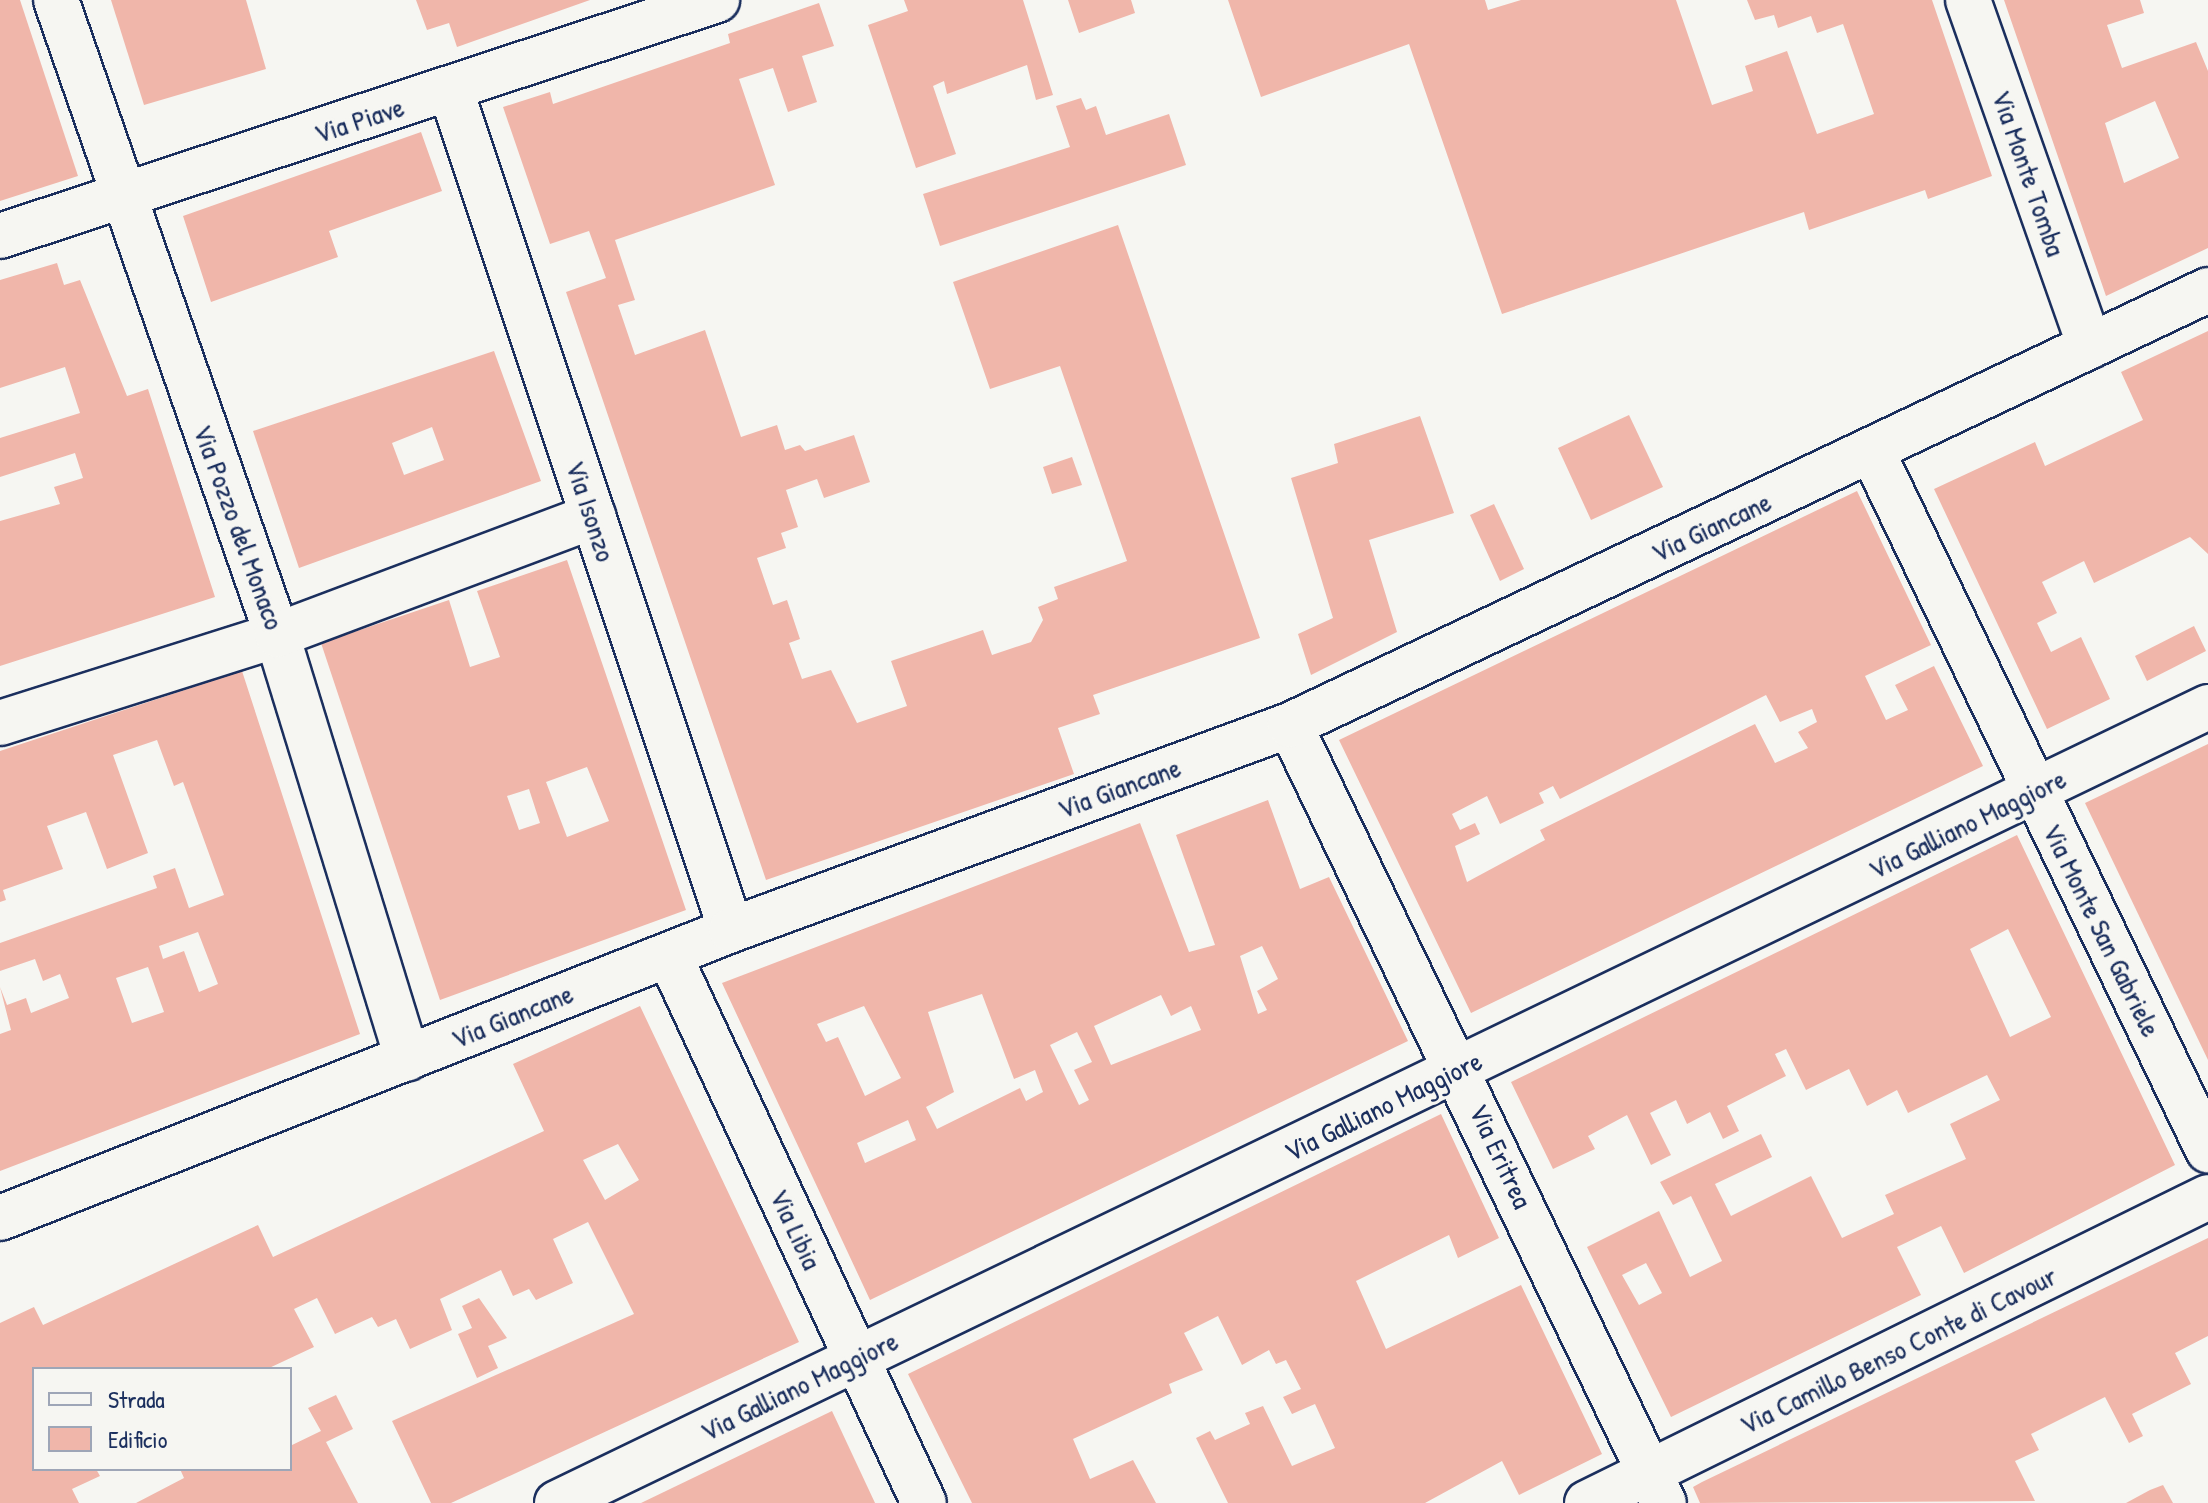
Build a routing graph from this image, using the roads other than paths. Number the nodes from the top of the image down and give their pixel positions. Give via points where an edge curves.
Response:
1 (56, 0) edge
2 (717, 0) edge
3 (1968, 0) edge
4 (451, 91) junction
5 (121, 197) junction
6 (0, 236) edge
7 (2208, 290) edge
8 (2090, 346) junction
9 (1872, 451) junction
10 (593, 516) junction
11 (277, 635) junction
12 (2208, 707) edge
13 (0, 723) edge
14 (1290, 725) junction
15 (2035, 791) junction
16 (731, 930) junction
17 (669, 955) junction
18 (407, 1058) junction
19 (1460, 1069) junction
20 (2208, 1150) edge
21 (2208, 1197) edge
22 (0, 1218) edge
23 (856, 1358) junction
24 (1657, 1488) edge
25 (557, 1503) edge
26 (924, 1503) edge
27 (1587, 1503) edge

1 - 5 street, Via Pozzo del Monaco
2 - 4 street, Via Piave
3 - 8 street, Via Monte Tomba
4 - 5 street, Via Piave
4 - 10 street, Via Isonzo
5 - 6 street, Via Piave
5 - 11 street, Via Pozzo del Monaco
7 - 8 street, Via Giancane
8 - 9 street, Via Giancane
9 - 14 street, Via Giancane
9 - 15 street, Via Monte San Gabriele
10 - 11 street
10 - 16 street, Via Isonzo
11 - 13 street
11 - 18 street, Via Pozzo del Monaco
12 - 15 street, Via Galliano Maggiore
14 - 16 street, Via Giancane
14 - 19 street, Via Eritrea
15 - 19 street, Via Galliano Maggiore
15 - 20 street, Via Monte San Gabriele
16 - 17 street, Via Giancane
17 - 18 street, Via Giancane
17 - 23 street, Via Libia
18 - 22 street, Via Giancane
19 - 23 street, Via Galliano Maggiore
19 - 24 street, Via Eritrea
21 - 24 street, Via Camillo Benso Conte di Cavour
23 - 25 street, Via Galliano Maggiore
23 - 26 street, Via Libia
24 - 27 street, Via Camillo Benso Conte di Cavour

